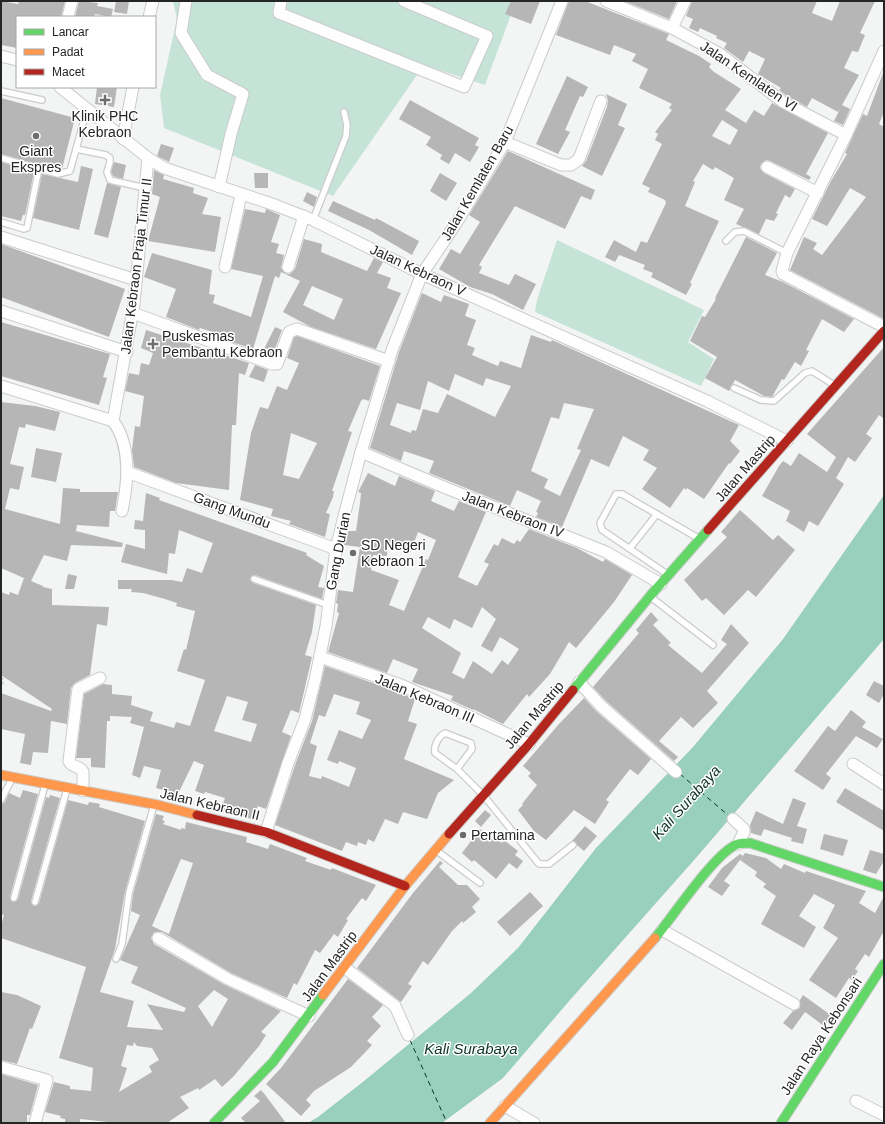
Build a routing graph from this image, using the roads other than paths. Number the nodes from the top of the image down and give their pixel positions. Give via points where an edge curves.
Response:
1 (72, 1) edge
2 (152, 1) edge
3 (186, 1) edge
4 (281, 1) edge
5 (404, 1) edge
6 (562, 1) edge
7 (606, 1) edge
8 (685, 1) edge
9 (68, 16) edge
10 (149, 16) edge
11 (672, 28) junction
12 (884, 51) edge
13 (1, 56) edge
14 (16, 60) edge
15 (61, 88) edge
16 (133, 88) edge
17 (1, 91) edge
18 (42, 100) dead end
19 (601, 101) dead end
20 (87, 109) junction
21 (344, 112) dead end
22 (846, 135) junction
23 (123, 139) junction
24 (505, 142) junction
25 (76, 150) junction
26 (1, 158) edge
27 (148, 158) junction
28 (767, 167) dead end
29 (39, 168) junction
30 (219, 187) junction
31 (145, 188) junction
32 (818, 193) junction
33 (241, 195) junction
34 (308, 218) junction
35 (1, 222) edge
36 (1, 237) edge
37 (726, 241) dead end
38 (788, 253) junction
39 (225, 267) dead end
40 (288, 267) dead end
41 (422, 274) junction
42 (136, 280) junction
43 (1, 311) edge
44 (133, 314) junction
45 (884, 327) edge
46 (884, 331) edge
47 (127, 352) junction
48 (389, 361) junction
49 (835, 386) junction
50 (734, 388) dead end
51 (1, 390) edge
52 (113, 421) junction
53 (788, 440) junction
54 (361, 452) junction
55 (127, 472) junction
56 (122, 511) dead end
57 (657, 514) junction
58 (700, 540) junction
59 (336, 548) junction
60 (630, 548) junction
61 (669, 575) junction
62 (254, 579) dead end
63 (661, 584) junction
64 (650, 596) junction
65 (328, 605) junction
66 (713, 645) dead end
67 (320, 657) junction
68 (100, 678) dead end
69 (579, 682) junction
70 (529, 744) junction
71 (853, 764) dead end
72 (457, 769) junction
73 (676, 772) dead end
74 (1, 775) edge
75 (12, 779) junction
76 (884, 784) edge
77 (45, 785) junction
78 (67, 789) junction
79 (83, 791) junction
80 (484, 796) junction
81 (1, 800) edge
82 (154, 805) junction
83 (733, 819) dead end
84 (266, 832) junction
85 (573, 844) dead end
86 (738, 844) junction
87 (435, 850) junction
88 (480, 883) dead end
89 (405, 886) junction
90 (884, 888) edge
91 (14, 898) dead end
92 (35, 902) dead end
93 (662, 930) junction
94 (158, 938) dead end
95 (116, 959) dead end
96 (884, 964) edge
97 (345, 968) junction
98 (794, 1004) dead end
99 (309, 1016) junction
100 (408, 1036) dead end
101 (1, 1067) edge
102 (856, 1101) dead end
103 (505, 1106) junction
104 (884, 1115) edge
105 (34, 1123) edge
106 (214, 1123) edge
107 (490, 1123) edge
108 (534, 1123) edge
109 (780, 1123) edge

1 - 9 street
2 - 10 street
3 - 30 street via 181,33 207,75 243,94
4 - 5 street via 279,13 464,87 487,36
6 - 24 street, Jalan Kemlaten Baru
7 - 11 street, Jalan Kemlaten VI
8 - 11 street
11 - 22 street, Jalan Kemlaten VI via 720,54 783,102
12 - 22 street
13 - 14 street
15 - 20 street, Jalan Kebraon V
16 - 23 street
17 - 18 lane
19 - 24 street via 579,159 571,165 561,165
20 - 23 street, Jalan Kebraon V
20 - 25 lane
21 - 34 lane via 346,136
22 - 32 street
23 - 27 street, Jalan Kebraon V
24 - 41 street, Jalan Kemlaten Baru
25 - 29 lane via 70,171 58,174
25 - 31 lane via 106,155 110,158 107,172 110,180
26 - 29 lane
27 - 30 street, Jalan Kebraon V via 164,168
27 - 31 street, Jalan Kebraon Praja Timur II
28 - 32 street
29 - 35 lane via 27,228
30 - 33 street, Jalan Kebraon V
31 - 42 street, Jalan Kebraon Praja Timur II
32 - 38 street
33 - 34 street, Jalan Kebraon V
33 - 39 street
34 - 40 street
34 - 41 street, Jalan Kebraon V
36 - 42 street
37 - 38 lane via 735,232 744,230
38 - 45 street via 783,274
41 - 48 street, Gang Durian
41 - 53 street, Jalan Kebraon V via 707,401
42 - 44 street, Jalan Kebraon Praja Timur II
43 - 47 street
44 - 47 street, Jalan Kebraon Praja Timur II
44 - 48 street via 272,364 278,364 289,332 297,329
46 - 49 main road, Jalan Mastrip
47 - 52 street, Jalan Kebraon Praja Timur II
48 - 54 street, Gang Durian
49 - 50 lane via 812,371 805,373 774,401 761,400
49 - 53 main road, Jalan Mastrip
51 - 52 street
52 - 55 street via 120,431
53 - 58 main road, Jalan Mastrip
54 - 59 street, Gang Durian
54 - 63 street, Jalan Kebraon IV via 606,552
55 - 56 street
55 - 59 street, Gang Mundu
57 - 58 lane
57 - 60 lane
57 - 60 lane via 622,494 616,494 600,526 602,530
58 - 61 main road, Jalan Mastrip
59 - 65 street, Gang Durian
60 - 61 lane
61 - 63 main road, Jalan Mastrip
62 - 65 lane
63 - 64 main road, Jalan Mastrip
64 - 66 lane
64 - 69 main road, Jalan Mastrip
65 - 67 street, Gang Durian
67 - 70 street, Jalan Kebraon III via 401,685
67 - 84 street, Gang Durian via 305,719
68 - 79 street via 78,689 69,761 72,766 83,772
69 - 70 main road, Jalan Mastrip
69 - 73 street
70 - 80 main road, Jalan Mastrip
71 - 76 street
72 - 72 lane via 472,746 471,743 448,732 442,734 434,751
72 - 80 lane
74 - 75 main road, Jalan Kebraon II
75 - 77 main road, Jalan Kebraon II
75 - 81 lane
77 - 78 main road, Jalan Kebraon II
77 - 91 lane
78 - 79 main road, Jalan Kebraon II
78 - 92 lane
79 - 82 main road, Jalan Kebraon II
80 - 85 lane via 539,864 549,864
80 - 87 main road, Jalan Mastrip
82 - 84 main road, Jalan Kebraon II
82 - 95 lane via 129,893 122,944
83 - 86 street via 744,829
84 - 89 main road, Jalan Kebraon II
86 - 90 main road via 750,843
86 - 93 main road via 715,862
87 - 88 lane
87 - 89 main road, Jalan Mastrip
89 - 97 main road, Jalan Mastrip
93 - 98 street
93 - 103 main road
94 - 99 street via 228,979
96 - 109 main road, Jalan Raya Kebonsari
97 - 99 main road, Jalan Mastrip
97 - 100 street via 395,1006
99 - 106 main road, Jalan Mastrip via 273,1062
101 - 105 street via 47,1080
102 - 104 street
103 - 107 main road
103 - 108 street

